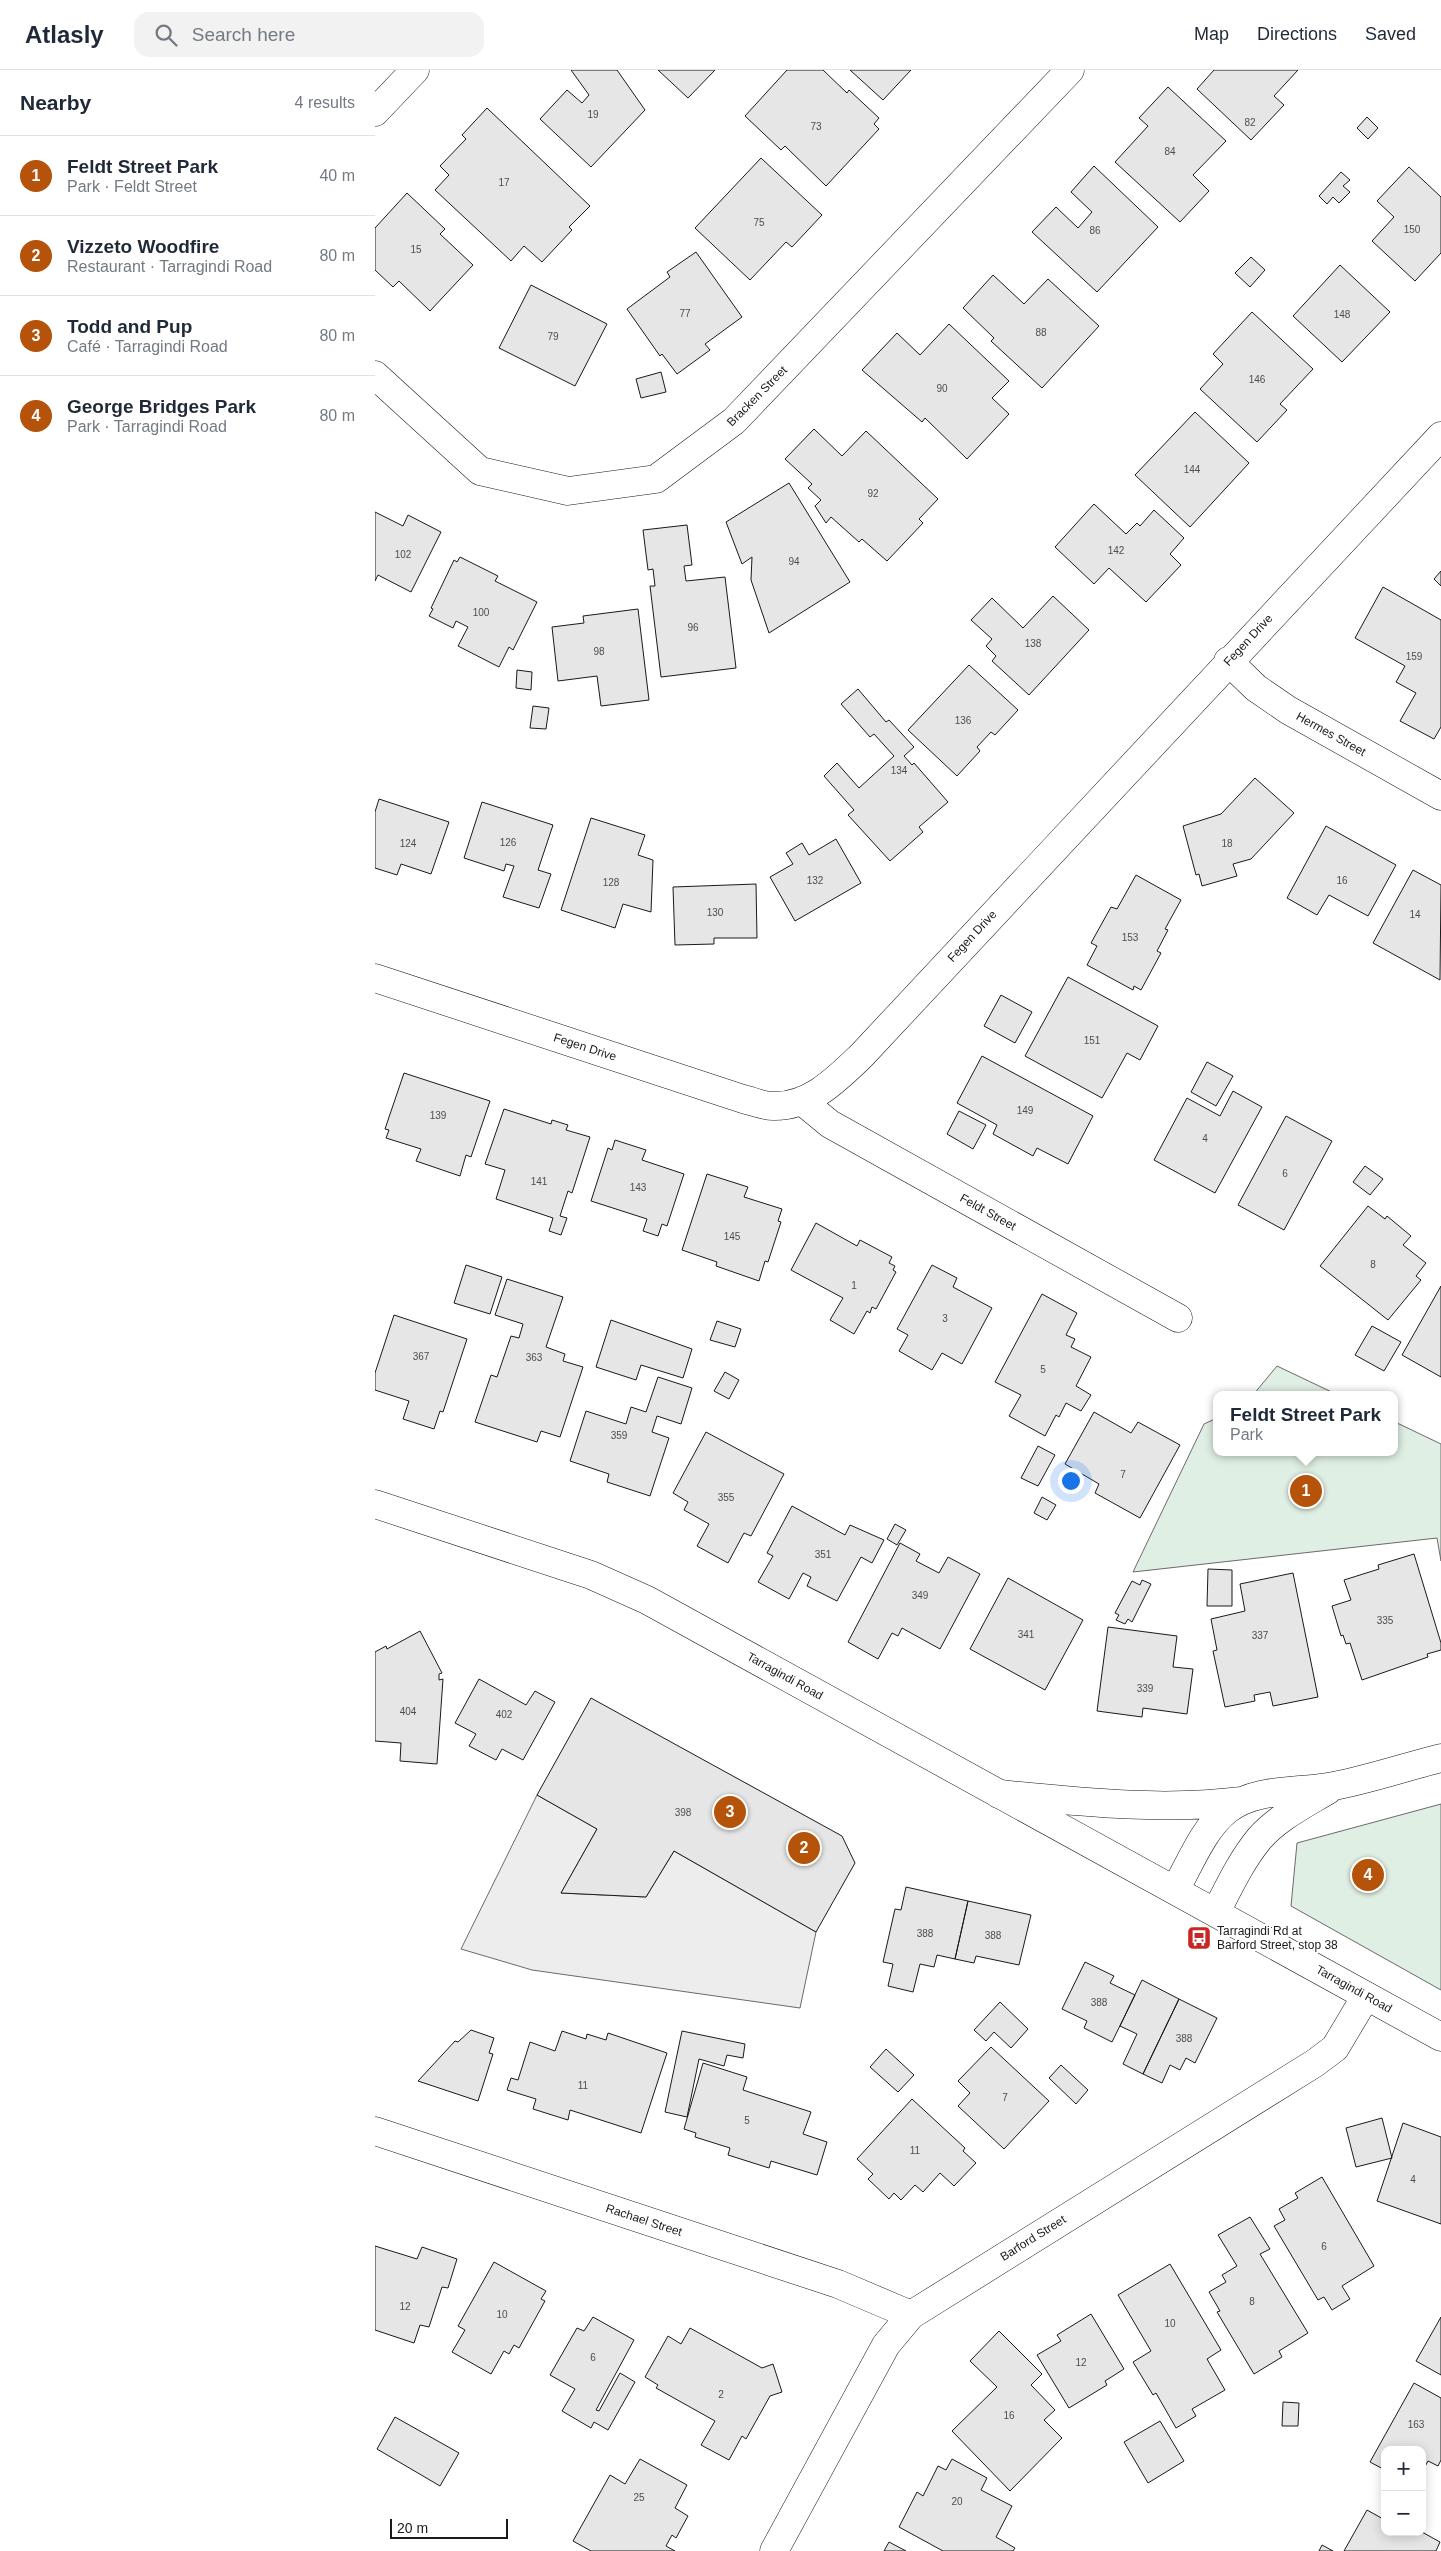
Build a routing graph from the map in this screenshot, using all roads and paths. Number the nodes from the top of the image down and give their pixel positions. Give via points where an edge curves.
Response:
1 (415, 70) edge
2 (1070, 70) edge
3 (375, 112) edge
4 (375, 374) edge
5 (1441, 436) edge
6 (1229, 661) junction
7 (1441, 796) edge
8 (375, 978) edge
9 (802, 1101) junction
10 (1178, 1318) dead end
11 (375, 1504) edge
12 (1441, 1758) edge
13 (1334, 1786) junction
14 (999, 1794) junction
15 (1243, 1801) junction
16 (1175, 1890) junction
17 (1215, 1912) junction
18 (1366, 1996) junction
19 (1441, 2037) edge
20 (375, 2131) edge
21 (911, 2315) junction
22 (774, 2551) edge

1 - 3 street
2 - 4 street, Bracken Street via 734,421 656,479 568,491 480,471
5 - 6 street, Fegen Drive
6 - 7 street, Hermes Street via 1256,688 1288,710
6 - 9 street, Fegen Drive via 862,1055 834,1082
8 - 9 street, Fegen Drive via 743,1099 773,1106
9 - 10 street, Feldt Street via 830,1124
11 - 14 street, Tarragindi Road via 591,1575 631,1592
12 - 13 street
13 - 15 street via 1263,1795
13 - 17 street via 1260,1838
14 - 15 street via 1141,1807
14 - 16 street, Tarragindi Road
15 - 16 street via 1224,1812 1206,1835
16 - 17 street, Tarragindi Road
17 - 18 street, Tarragindi Road
18 - 19 street, Tarragindi Road
18 - 21 street, Barford Street via 1335,2048 1315,2063
20 - 21 street, Rachael Street via 838,2284
21 - 22 street, Barford Street via 886,2345

